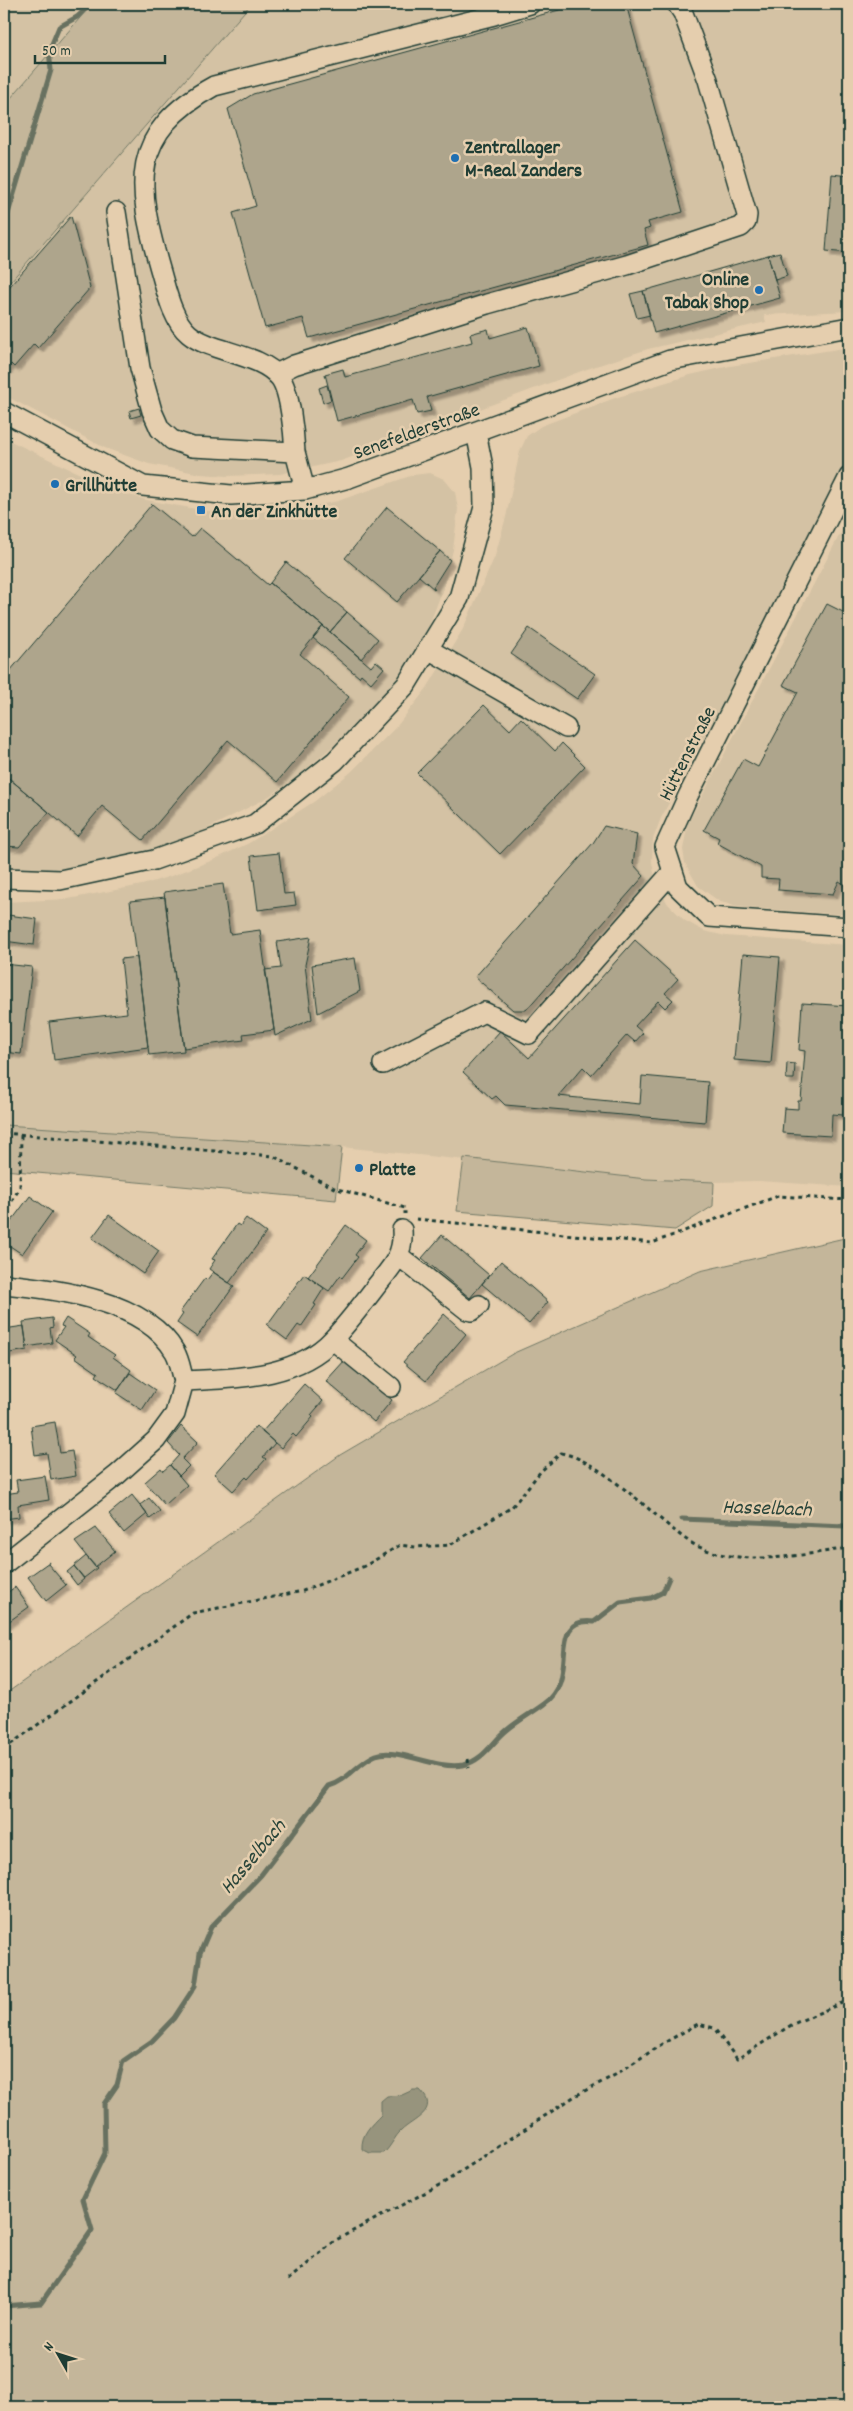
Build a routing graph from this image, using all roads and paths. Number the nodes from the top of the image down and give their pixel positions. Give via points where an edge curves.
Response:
1 (530, 4) edge
2 (677, 4) edge
3 (116, 212) dead end
4 (849, 327) edge
5 (276, 374) junction
6 (4, 412) edge
7 (476, 432) junction
8 (295, 452) junction
9 (849, 477) edge
10 (305, 490) junction
11 (428, 649) junction
12 (566, 728) dead end
13 (673, 871) junction
14 (4, 878) edge
15 (849, 927) edge
16 (383, 1064) dead end
17 (4, 1134) edge
18 (21, 1135) junction
19 (849, 1200) edge
20 (4, 1215) edge
21 (407, 1222) junction
22 (399, 1256) junction
23 (4, 1284) edge
24 (479, 1305) dead end
25 (333, 1340) junction
26 (184, 1381) junction
27 (391, 1387) dead end
28 (849, 1548) edge
29 (4, 1564) edge
30 (4, 1749) edge
31 (468, 1759) dead end
32 (469, 1768) dead end
33 (849, 2000) edge
34 (288, 2280) dead end
35 (716, 2407) edge
36 (749, 2407) edge

1 - 5 street via 214,86 190,99 151,143 145,161 144,205 176,316 187,333 200,342 243,356
2 - 5 street via 684,13 708,80 747,215 742,227 627,265 404,330 294,365
3 - 8 street via 140,368 160,429 179,444 200,448
4 - 7 street, Senefelderstraße via 670,360
5 - 8 street via 284,386
6 - 10 street, Senefelderstraße via 144,486 231,495
7 - 10 street, Senefelderstraße via 349,478
7 - 11 street via 483,467 484,507 459,598
8 - 10 street
9 - 13 street, Hüttenstraße via 665,847
11 - 12 street
11 - 14 street via 406,685 335,761 255,824 154,860 60,880
13 - 15 street, Hüttenstraße via 678,887 709,917
13 - 16 street via 529,1034 484,1012
17 - 18 path
18 - 20 path via 20,1187
18 - 21 path via 273,1156 334,1188 405,1208
19 - 21 path via 778,1196 652,1243
21 - 22 street
22 - 24 street via 467,1310 472,1311
22 - 25 street
23 - 26 street via 70,1292 132,1314 156,1330 172,1347
25 - 26 street via 312,1356 278,1371
25 - 27 street
26 - 29 street via 176,1414 156,1440
28 - 30 path via 795,1556 735,1557 695,1545 624,1488 577,1456 561,1453 540,1470 512,1507 450,1546 400,1545 365,1566 303,1591 193,1614
31 - 32 path
33 - 34 path via 793,2024 737,2060 714,2028 698,2024 575,2096 445,2182 336,2240
35 - 36 path

